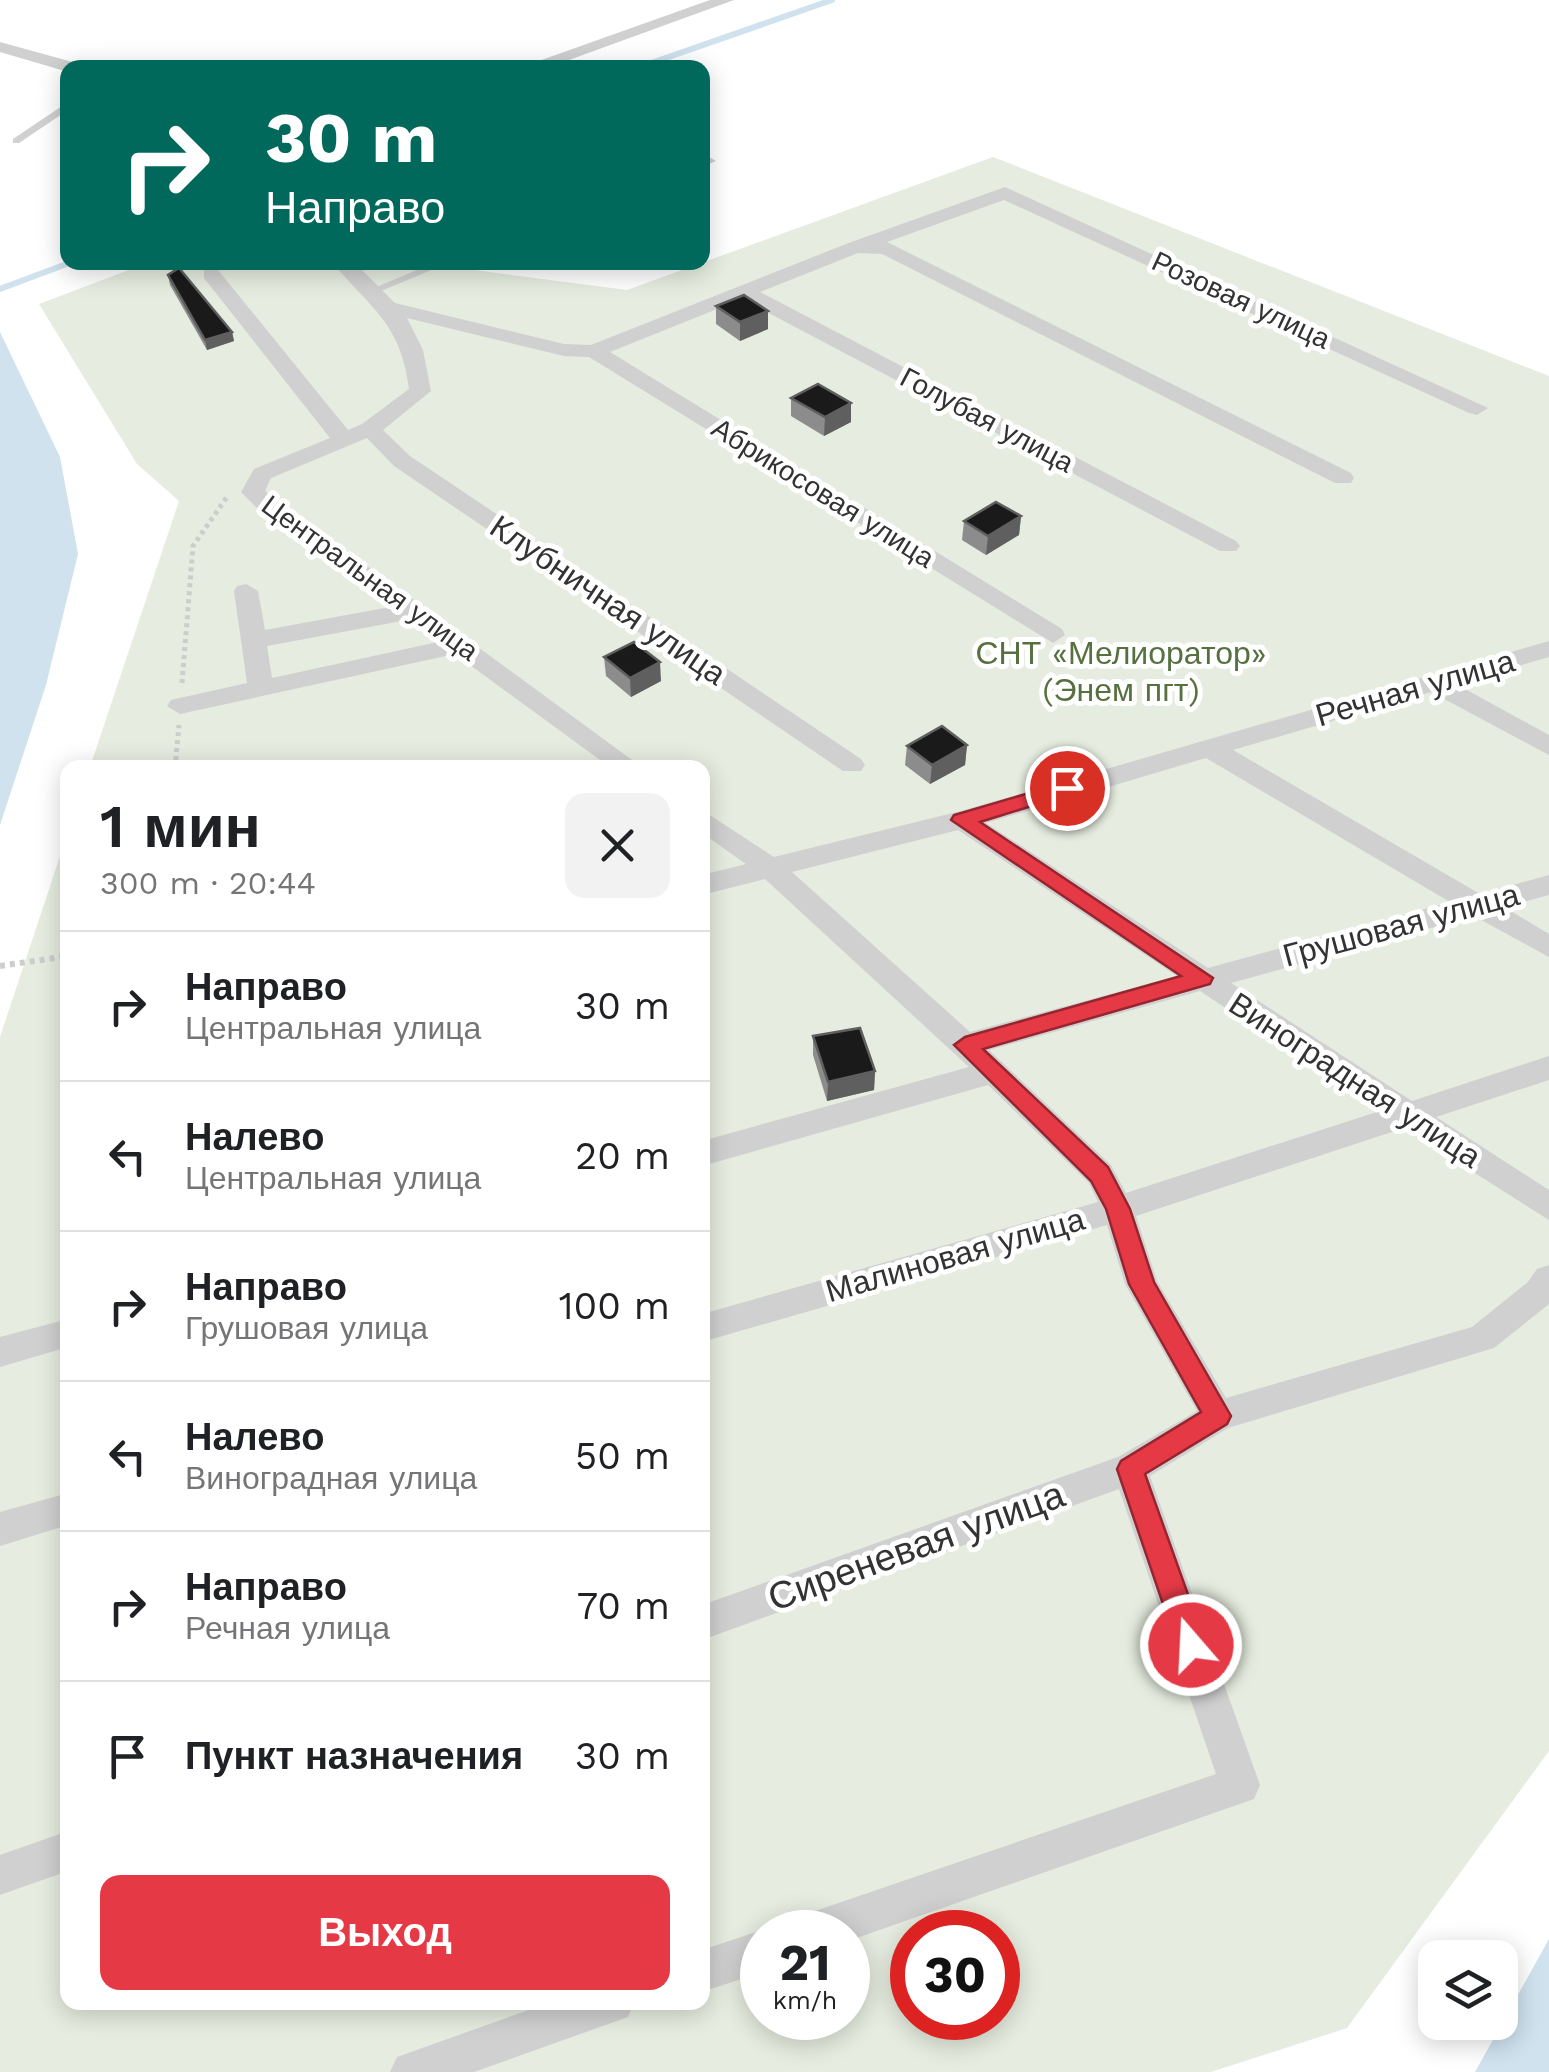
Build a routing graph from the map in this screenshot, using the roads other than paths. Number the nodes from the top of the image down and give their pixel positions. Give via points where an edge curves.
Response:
1 (726, 0) edge
2 (0, 47) edge
3 (551, 60) edge
4 (60, 64) edge
5 (60, 111) edge
6 (16, 141) dead end
7 (853, 248) junction
8 (350, 270) edge
9 (426, 270) edge
10 (211, 274) dead end
11 (372, 291) junction
12 (746, 293) junction
13 (391, 308) junction
14 (594, 351) junction
15 (1477, 408) dead end
16 (370, 429) junction
17 (342, 438) junction
18 (1343, 478) dead end
19 (1228, 546) dead end
20 (246, 591) dead end
21 (412, 611) junction
22 (1053, 635) dead end
23 (255, 640) junction
24 (460, 645) junction
25 (1549, 649) edge
26 (1434, 683) junction
27 (261, 688) junction
28 (180, 706) road end
29 (1208, 746) junction
30 (1549, 746) edge
31 (619, 760) edge
32 (852, 765) dead end
33 (962, 820) junction
34 (710, 825) edge
35 (770, 868) junction
36 (710, 883) edge
37 (1549, 885) edge
38 (1479, 906) junction
39 (1549, 947) edge
40 (1202, 978) junction
41 (965, 1045) junction
42 (1549, 1068) edge
43 (994, 1072) junction
44 (1405, 1112) junction
45 (710, 1152) edge
46 (1549, 1207) edge
47 (1118, 1209) junction
48 (1549, 1279) edge
49 (710, 1326) edge
50 (60, 1334) edge
51 (0, 1352) edge
52 (1218, 1416) junction
53 (1130, 1469) junction
54 (60, 1512) edge
55 (0, 1529) edge
56 (710, 1620) edge
57 (60, 1854) edge
58 (0, 1875) edge
59 (870, 1913) edge
60 (740, 1958) edge
61 (710, 1969) edge
62 (590, 2010) edge
63 (412, 2072) edge

1 - 3 street
2 - 4 street
5 - 6 lane
7 - 12 street
7 - 15 street, Розовая улица via 1005,192
7 - 18 street via 886,248
8 - 11 street, Центральная улица
9 - 11 lane
10 - 17 street
11 - 13 street, Центральная улица
12 - 14 street
12 - 19 street, Голубая улица
13 - 14 street via 564,350
13 - 16 street, Центральная улица via 418,356 420,391
14 - 22 street, Абрикосовая улица
16 - 17 street, Центральная улица
16 - 32 street, Клубничная улица via 402,461
17 - 21 street, Центральная улица via 262,474 253,492
20 - 23 street
21 - 23 street
21 - 24 street, Центральная улица
23 - 27 street
24 - 27 street
24 - 31 street, Центральная улица
25 - 26 street, Речная улица
26 - 29 street, Речная улица
26 - 30 street
27 - 28 street
29 - 33 street, Речная улица
29 - 38 street
33 - 35 street, Речная улица
33 - 40 street, Виноградная улица
34 - 35 street
35 - 36 street, Речная улица
35 - 41 street
37 - 38 street, Грушовая улица
38 - 39 street
38 - 40 street, Грушовая улица
40 - 41 street, Грушовая улица
40 - 44 street, Виноградная улица
41 - 43 street
42 - 44 street, Малиновая улица
43 - 45 street
43 - 47 street via 1100,1174
44 - 46 street, Виноградная улица
44 - 47 street, Малиновая улица
47 - 49 street, Малиновая улица
47 - 52 street via 1142,1284
48 - 52 street via 1482,1338
50 - 51 street
52 - 53 street
53 - 56 street, Сиреневая улица
53 - 59 street via 1240,1785
54 - 55 street
57 - 58 street
60 - 61 street
62 - 63 street

